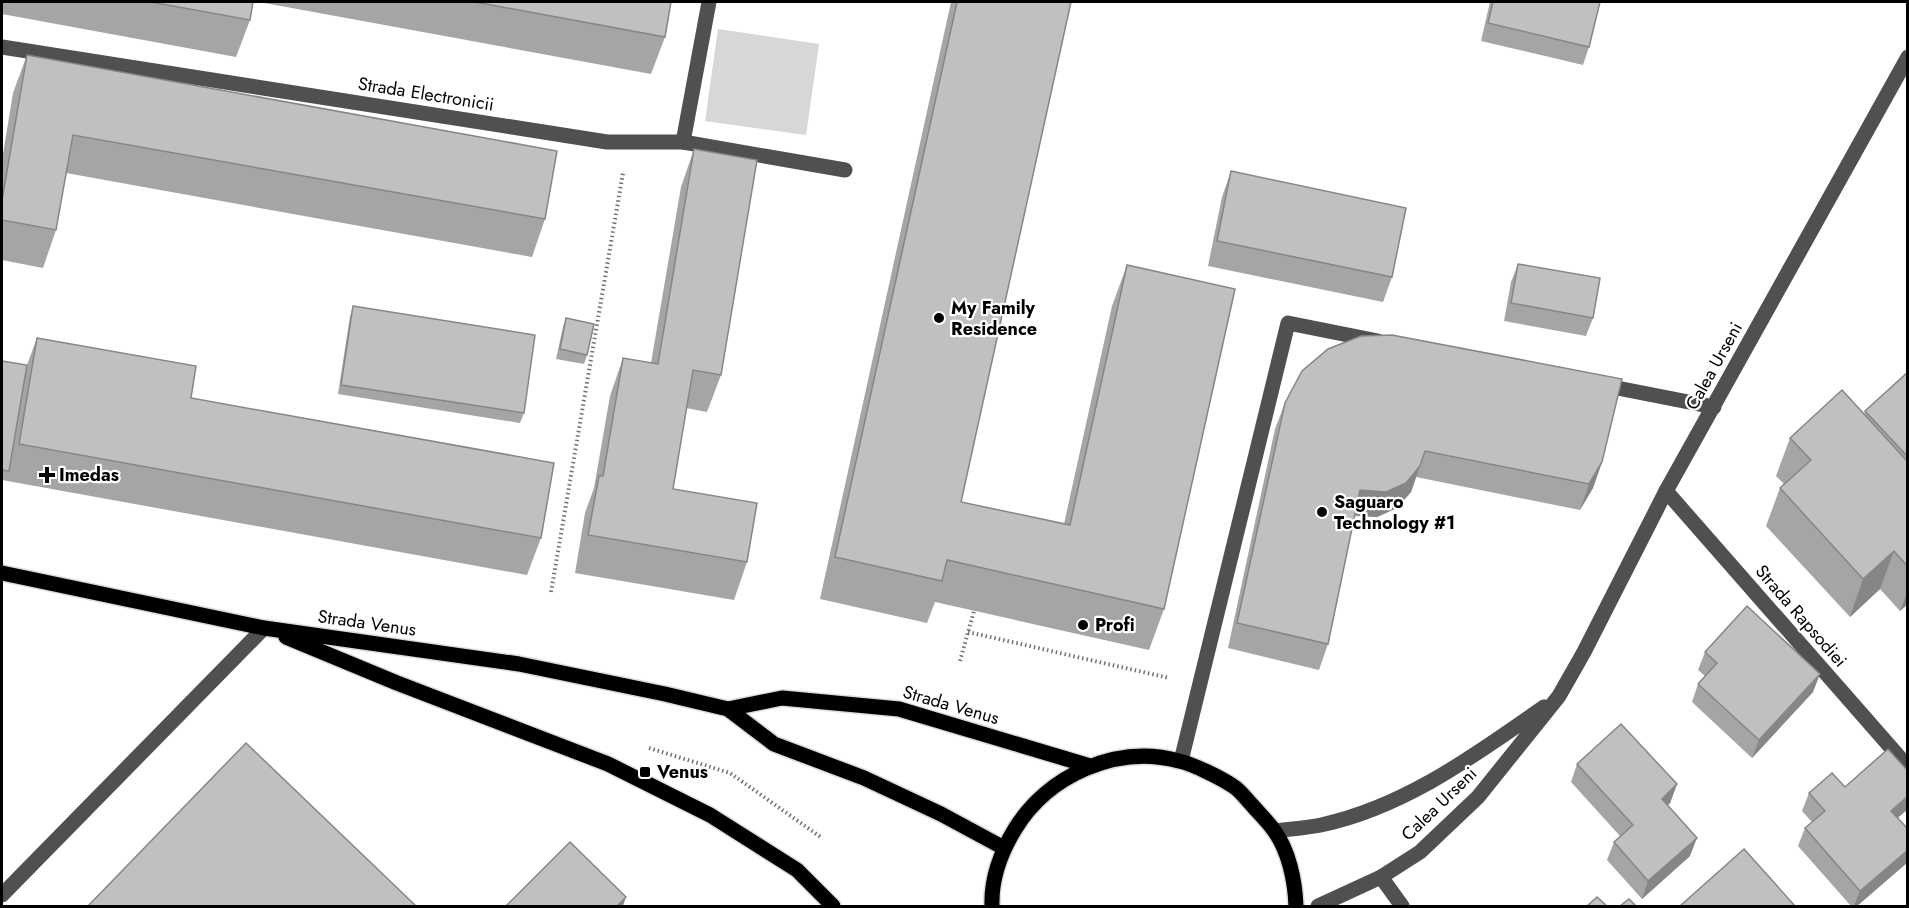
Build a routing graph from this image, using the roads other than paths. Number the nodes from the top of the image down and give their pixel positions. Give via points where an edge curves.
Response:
1 (709, 2) edge
2 (2, 47) edge
3 (1908, 57) edge
4 (683, 142) junction
5 (845, 170) dead end
6 (1391, 344) edge
7 (1586, 382) edge
8 (1714, 407) junction
9 (1666, 491) junction
10 (2, 573) edge
11 (264, 628) junction
12 (1559, 696) junction
13 (728, 709) junction
14 (1181, 761) junction
15 (1090, 766) junction
16 (1908, 767) edge
17 (1275, 831) junction
18 (1004, 848) junction
19 (1381, 877) junction
20 (2, 896) edge
21 (834, 906) edge
22 (992, 906) edge
23 (1296, 906) edge
24 (1318, 906) edge
25 (1402, 906) edge

1 - 4 street
2 - 4 street, Strada Electronicii via 606,142
3 - 8 street, Calea Urseni
4 - 5 street, Strada Electronicii
6 - 14 street via 1288,323
7 - 8 street
8 - 9 street, Calea Urseni
9 - 12 street, Calea Urseni
9 - 16 street, Strada Rapsodiei
10 - 11 main road, Strada Venus
11 - 13 main road, Strada Venus via 519,664
11 - 20 street
11 - 21 main road via 608,764 719,821 796,870
12 - 17 street, Calea Urseni via 1459,767 1395,800 1320,825
12 - 19 street, Calea Urseni via 1478,797 1420,852
13 - 15 main road, Strada Venus via 782,698 898,709
13 - 18 main road, Strada Venus via 774,744 864,778
14 - 15 main road via 1151,756 1120,758
14 - 17 main road via 1235,786
15 - 18 main road via 1054,785 1025,813
17 - 23 main road via 1287,858
18 - 22 main road
19 - 24 street, Calea Urseni
19 - 25 street

